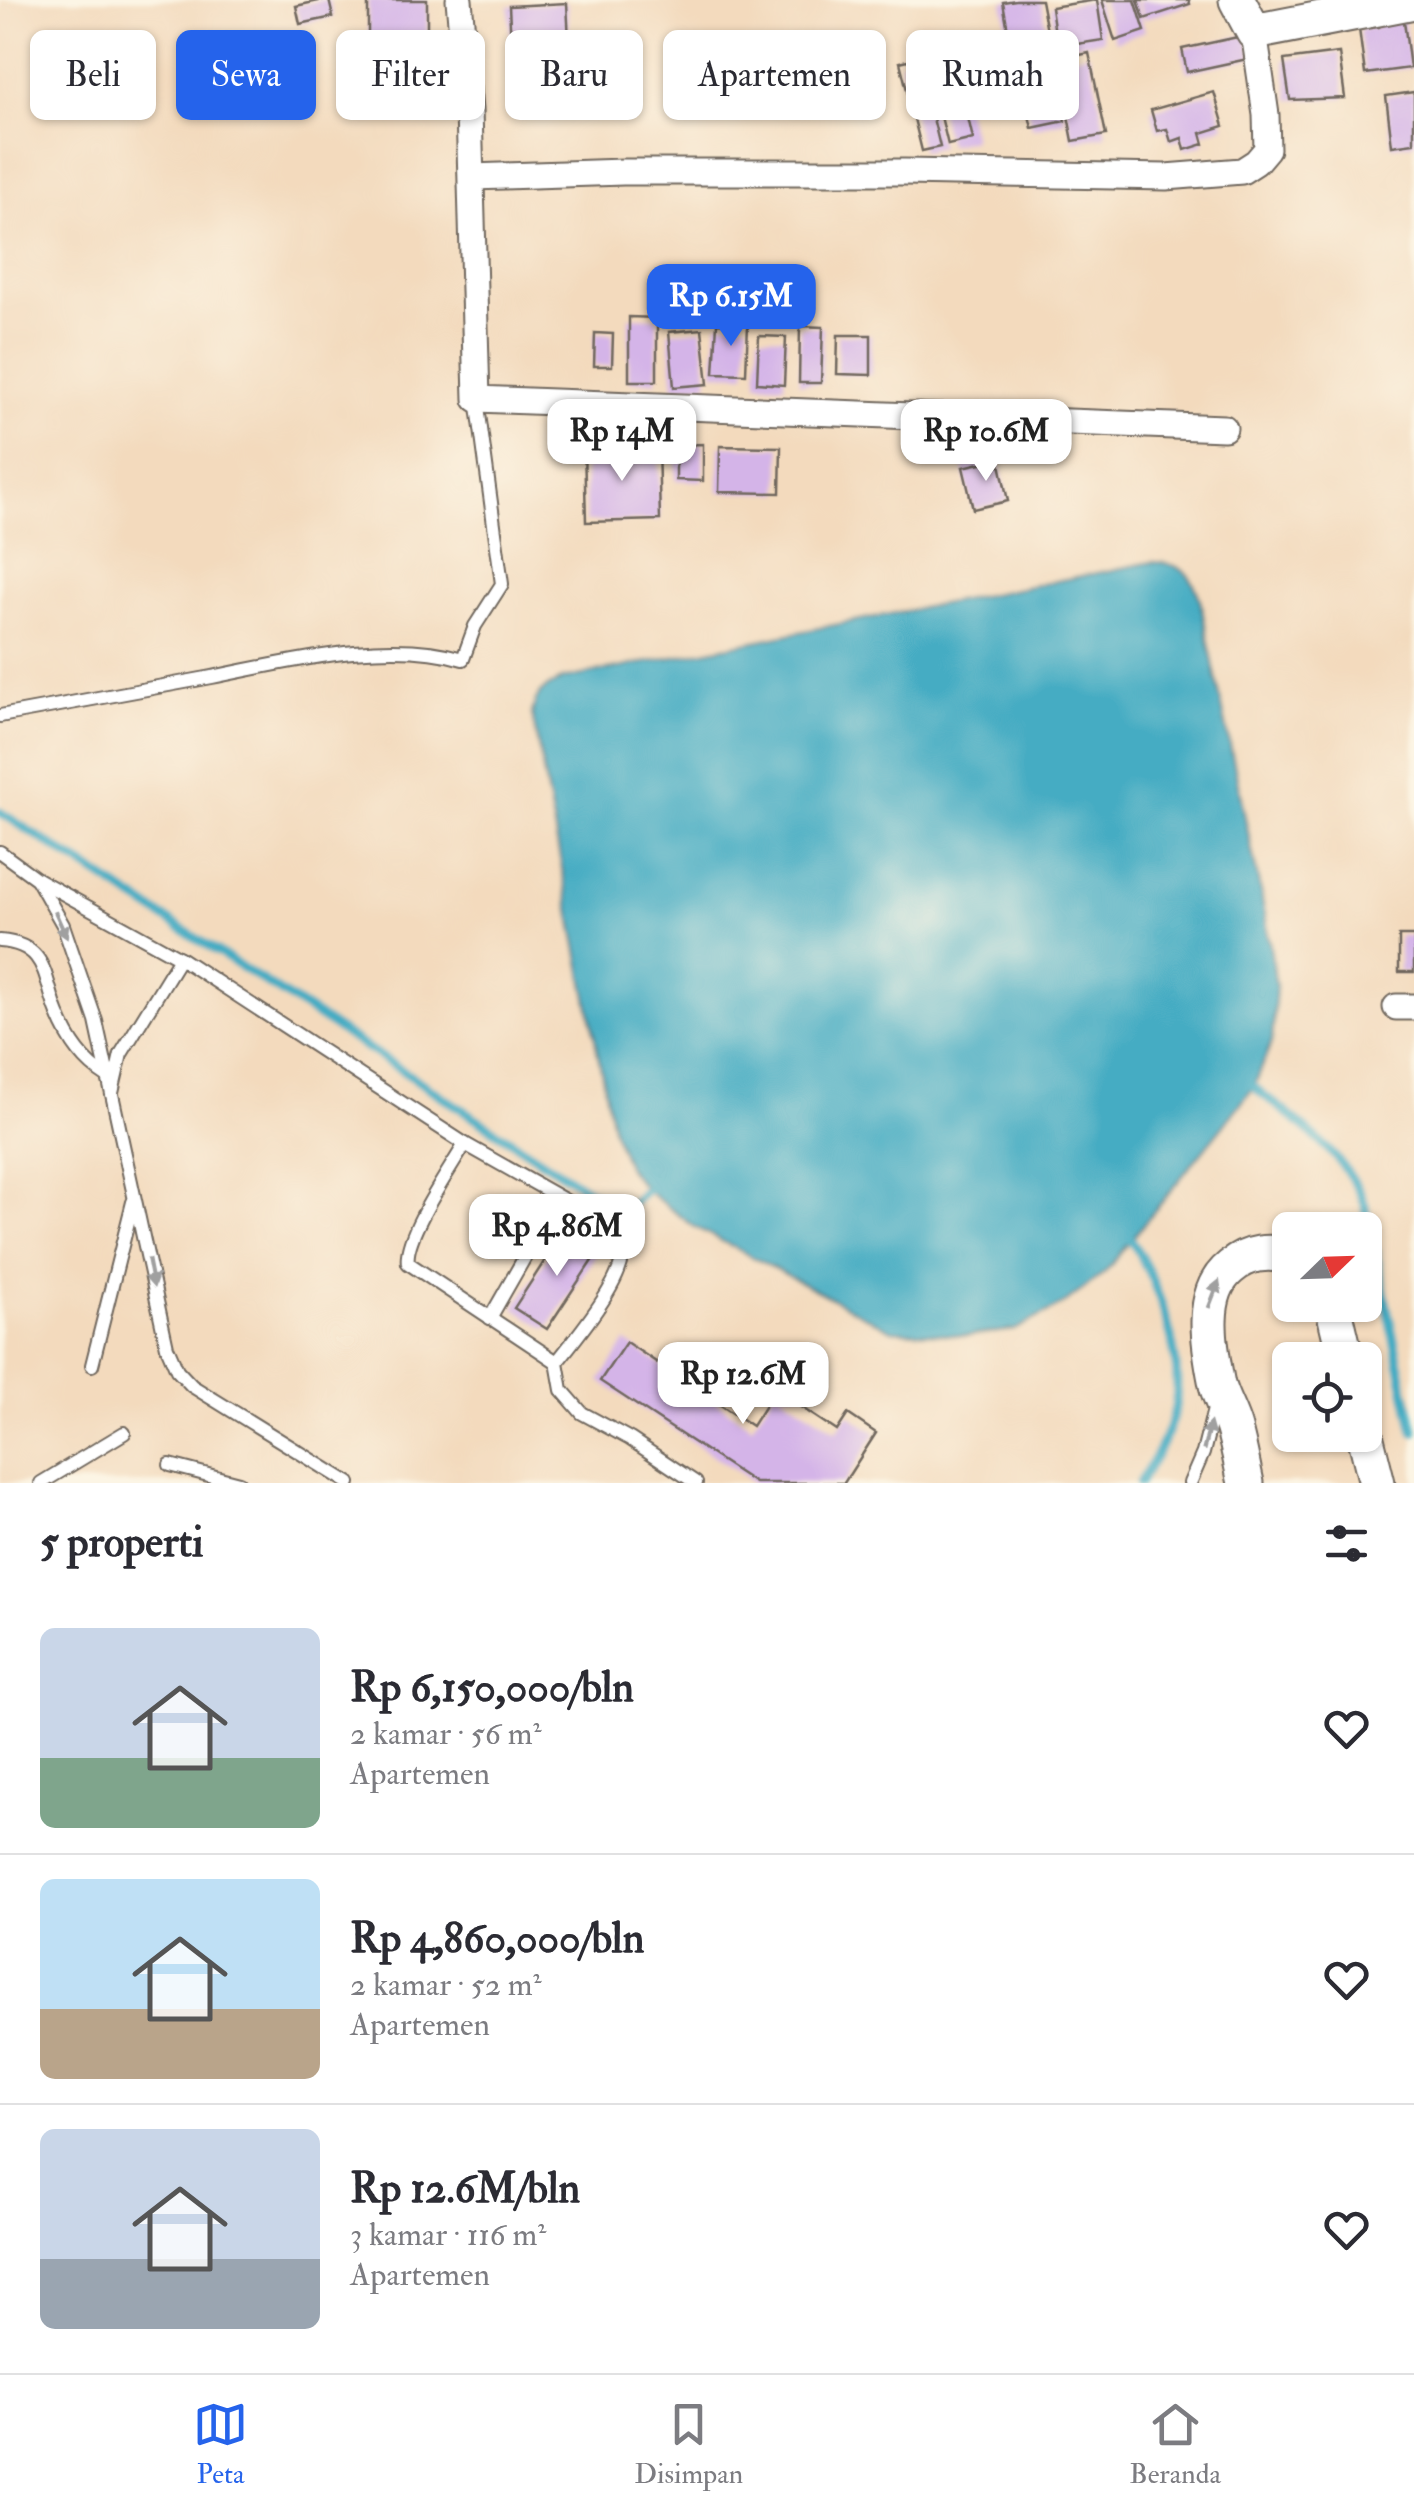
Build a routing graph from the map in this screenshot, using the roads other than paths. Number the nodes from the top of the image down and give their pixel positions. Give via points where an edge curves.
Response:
1 (459, 0) edge
2 (1238, 0) edge
3 (1414, 1) edge
4 (1254, 32) junction
5 (472, 177) junction
6 (477, 399) junction
7 (1224, 428) dead end
8 (0, 716) edge
9 (0, 852) edge
10 (37, 879) junction
11 (0, 940) edge
12 (180, 958) junction
13 (106, 1076) junction
14 (111, 1096) junction
15 (465, 1144) junction
16 (135, 1195) junction
17 (558, 1200) junction
18 (1272, 1252) edge
19 (490, 1318) junction
20 (557, 1362) junction
21 (92, 1364) dead end
22 (1218, 1388) junction
23 (124, 1433) dead end
24 (1369, 1452) edge
25 (170, 1464) dead end
26 (42, 1483) edge
27 (239, 1483) edge
28 (350, 1483) edge
29 (696, 1483) edge
30 (1190, 1483) edge
31 (1246, 1483) edge
32 (1377, 1483) edge

1 - 5 street
2 - 4 street
3 - 4 street
4 - 5 street via 1266,149 1242,170 1166,177
5 - 6 street
6 - 7 street
6 - 8 lane via 502,584 463,659 409,648 299,660
9 - 10 lane
10 - 12 lane
10 -> 13 lane via 62,924 96,1020
11 - 13 lane via 22,944 40,960 74,1044
12 - 14 lane via 121,1054
12 - 15 lane
13 - 14 lane
14 - 16 lane
15 - 17 lane
15 - 19 lane via 406,1251 408,1263
16 - 21 lane
16 -> 28 lane via 177,1370 192,1386
17 - 19 lane
17 - 20 lane via 605,1223 624,1251 620,1270
22 -> 18 street via 1208,1310 1215,1286 1252,1254
19 - 20 lane
20 - 29 lane via 562,1390 582,1412
30 -> 22 lane
22 - 31 street
23 - 26 lane
24 - 32 street
25 - 27 lane

